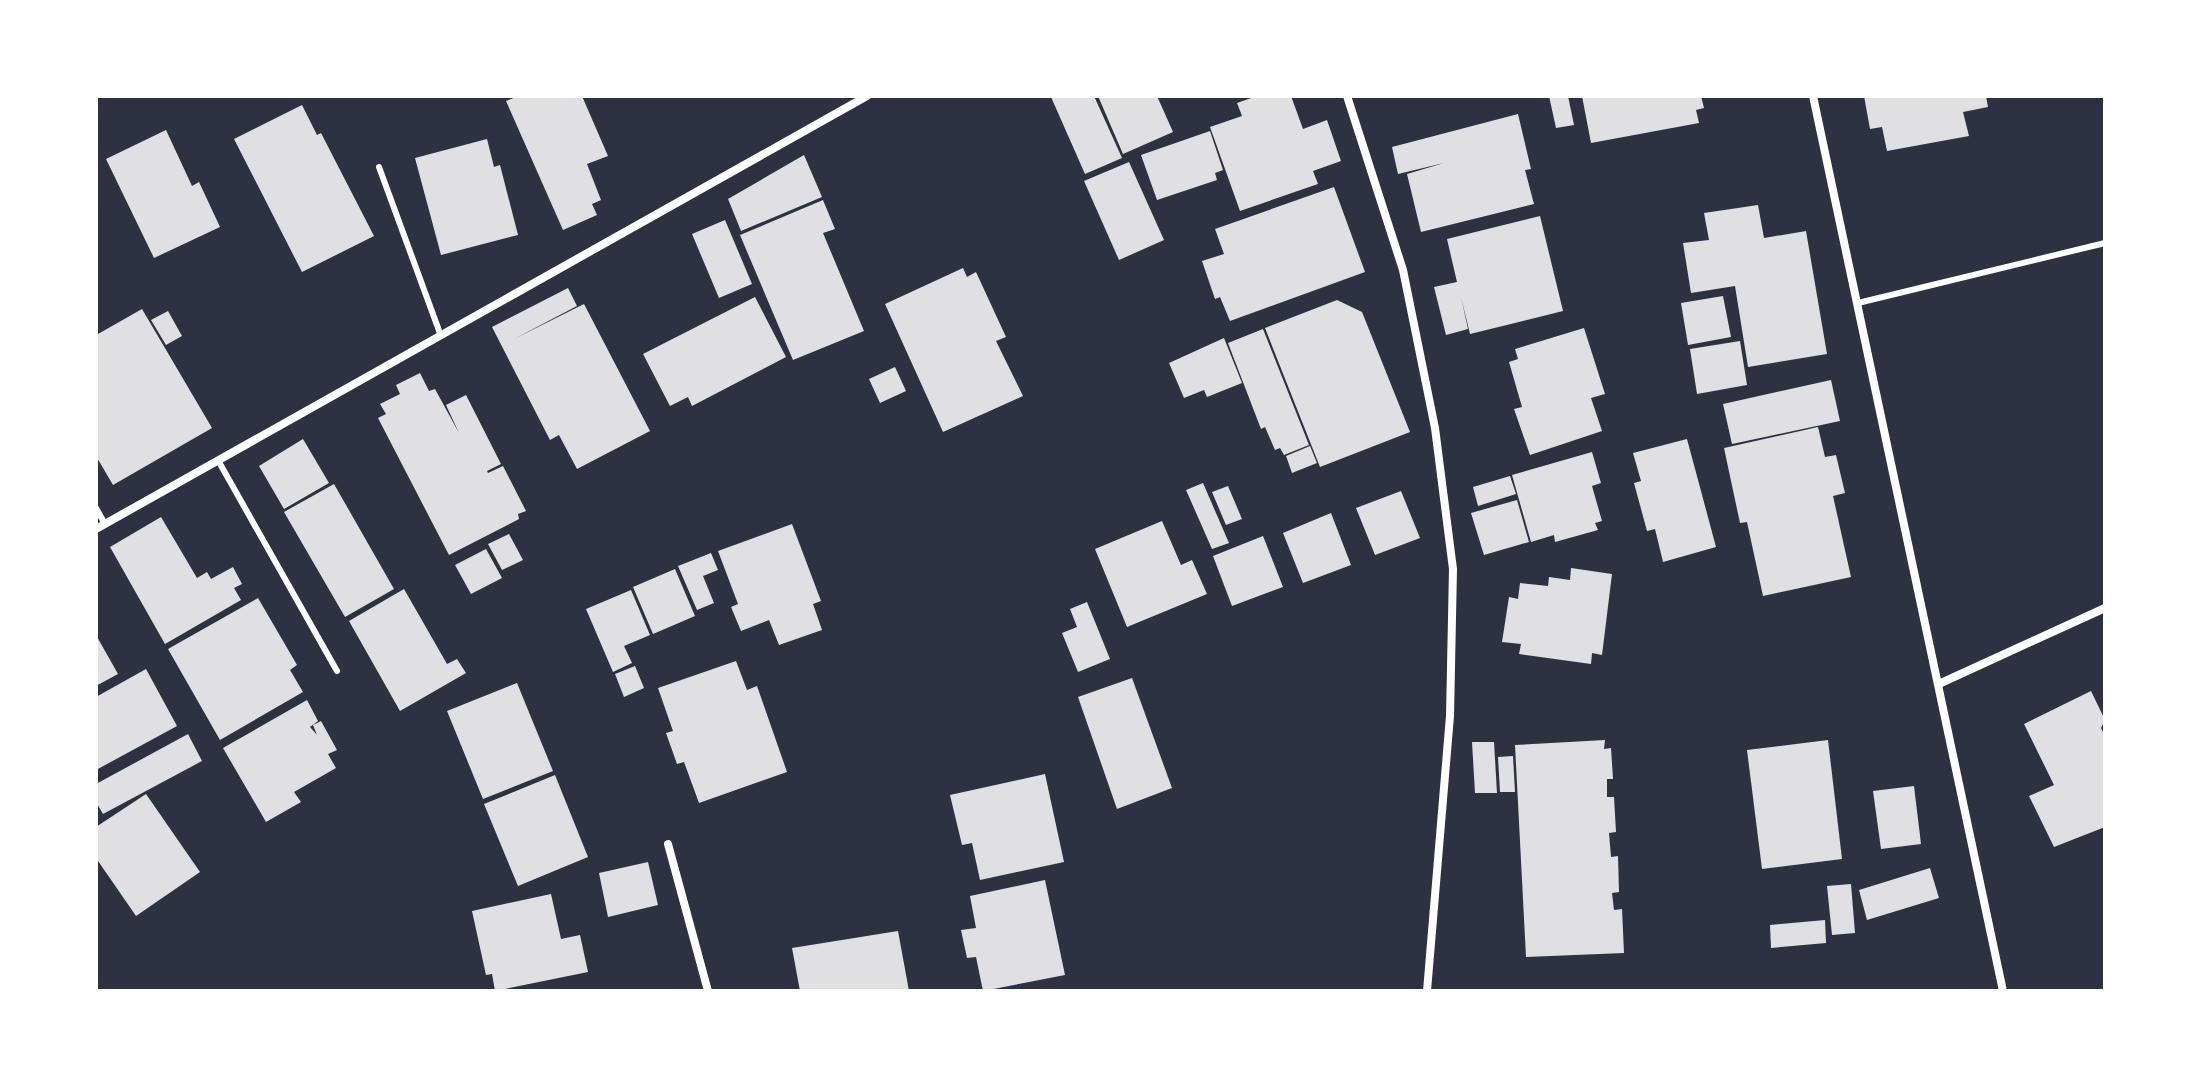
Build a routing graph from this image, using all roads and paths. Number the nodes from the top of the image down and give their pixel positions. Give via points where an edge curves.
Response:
1 (867, 96) edge
2 (1347, 96) edge
3 (1813, 96) edge
4 (379, 167) dead end
5 (2105, 243) edge
6 (1858, 303) junction
7 (441, 336) junction
8 (219, 462) junction
9 (96, 508) edge
10 (105, 524) junction
11 (96, 529) edge
12 (2105, 608) edge
13 (337, 671) dead end
14 (1941, 683) junction
15 (668, 844) dead end
16 (708, 991) edge
17 (1427, 991) edge
18 (2003, 991) edge

1 - 7 street
2 - 17 street via 1403,270 1435,428 1453,569 1450,716
3 - 6 street
4 - 7 lane
5 - 6 lane
6 - 14 street
7 - 8 street
8 - 10 street
8 - 13 lane
9 - 10 lane
10 - 11 street
12 - 14 street
14 - 18 street
15 - 16 street

